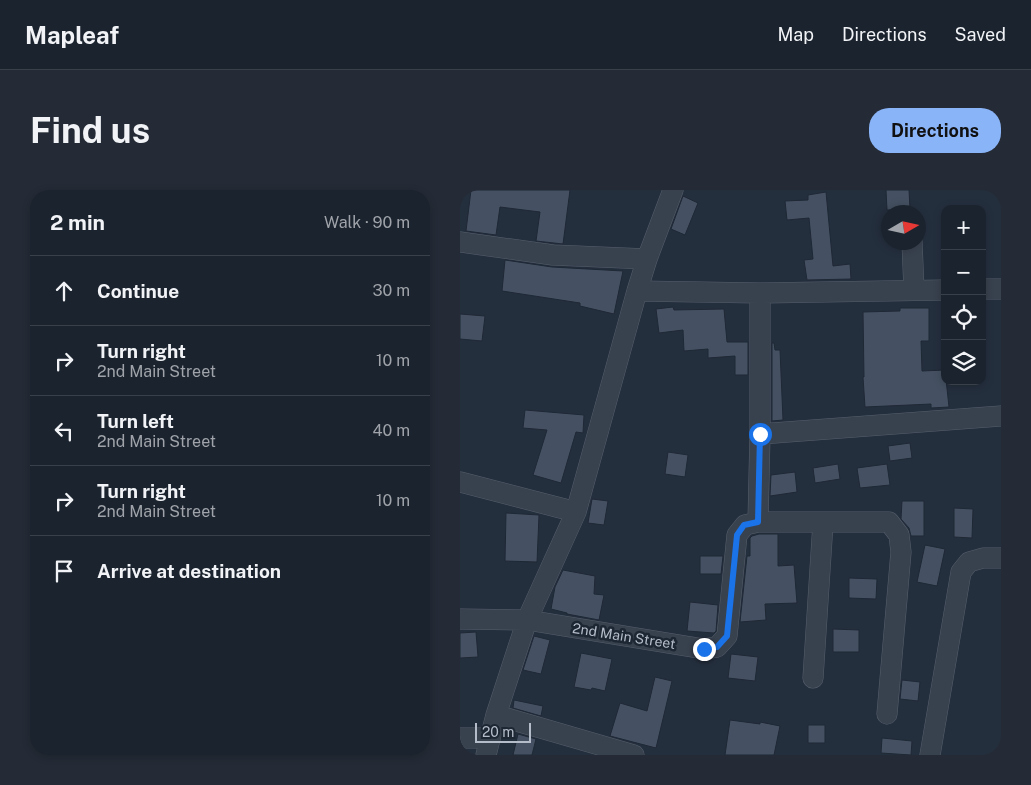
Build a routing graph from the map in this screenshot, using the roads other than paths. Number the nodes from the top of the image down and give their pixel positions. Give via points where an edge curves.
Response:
1 (673, 190) edge
2 (460, 242) edge
3 (912, 250) edge
4 (647, 259) junction
5 (1001, 288) edge
6 (986, 289) edge
7 (914, 290) junction
8 (941, 290) edge
9 (637, 291) junction
10 (760, 293) junction
11 (1001, 416) edge
12 (760, 434) junction
13 (460, 482) edge
14 (576, 512) junction
15 (758, 522) junction
16 (824, 523) junction
17 (1001, 558) edge
18 (460, 619) edge
19 (527, 620) junction
20 (813, 678) dead end
21 (887, 714) dead end
22 (496, 715) junction
23 (460, 738) edge
24 (488, 746) edge
25 (624, 754) edge
26 (930, 755) edge

1 - 4 street
2 - 4 street via 553,255
3 - 7 street
4 - 9 street
5 - 6 street
7 - 8 street
7 - 10 street
9 - 10 street
9 - 14 street
10 - 12 street
11 - 12 street
12 - 15 street
13 - 14 street
14 - 19 street
15 - 16 street
15 - 19 street, 2nd Main Street via 744,525 737,535 727,636 717,647 704,649
16 - 20 street
16 - 21 street via 890,522 899,535 901,552
17 - 26 street via 969,562 961,572
18 - 19 street, 2nd Main Street
19 - 22 street
22 - 24 street
22 - 25 street
23 - 24 street

